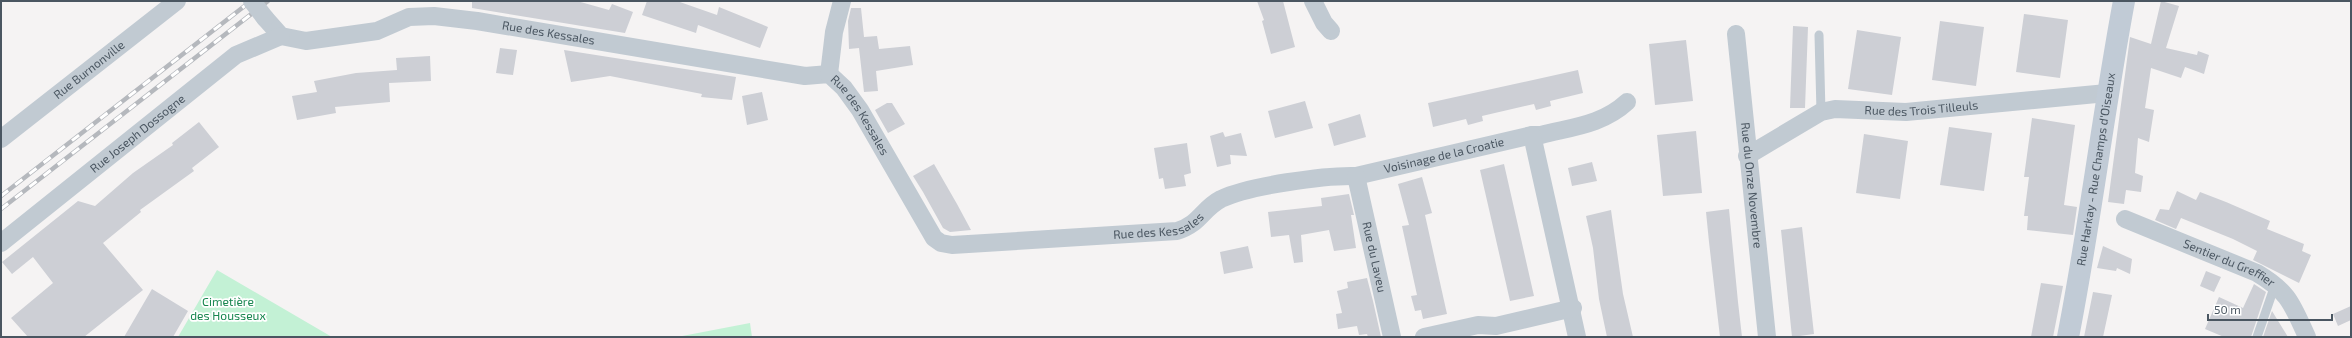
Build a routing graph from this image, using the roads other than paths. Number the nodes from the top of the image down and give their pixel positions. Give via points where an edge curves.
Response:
1 (177, 1) edge
2 (252, 1) edge
3 (842, 1) edge
4 (1314, 1) edge
5 (2124, 1) edge
6 (410, 9) edge
7 (1331, 31) dead end
8 (1736, 34) dead end
9 (1819, 35) dead end
10 (281, 36) junction
11 (829, 74) junction
12 (2107, 93) junction
13 (1627, 102) dead end
14 (1821, 112) junction
15 (1532, 135) junction
16 (1, 139) edge
17 (1748, 156) junction
18 (1356, 176) junction
19 (2125, 219) dead end
20 (1, 243) edge
21 (2275, 285) junction
22 (1573, 308) junction
23 (1392, 337) edge
24 (1424, 337) edge
25 (1578, 337) edge
26 (1767, 337) edge
27 (2068, 337) edge
28 (2257, 337) edge
29 (2307, 337) edge

1 - 16 street, Rue Burnonville
2 - 10 street, bridge
3 - 11 street via 834,32
4 - 7 street via 1324,23
5 - 12 street, Rue Harkay - Rue Champs d'Oiseaux
6 - 10 street, Rue des Kessales via 377,31 306,40
6 - 11 street, Rue des Kessales via 434,16 805,76
8 - 17 street, Rue du Onze Novembre
9 - 14 lane
10 - 20 street, Rue Joseph Dossogne via 236,55
11 - 18 street, Rue des Kessales via 851,97 934,238 952,245 1177,231 1196,222 1213,204 1244,191 1338,176
12 - 14 street, Rue des Trois Tilleuls via 1906,112
12 - 27 street, Rue Harkay - Rue Champs d'Oiseaux via 2088,235
13 - 15 street, Voisinage de la Croatie via 1614,114 1602,120
14 - 17 street, Rue des Trois Tilleuls
15 - 18 street, Voisinage de la Croatie
15 - 22 street
17 - 26 street, Rue du Onze Novembre
18 - 23 street, Rue du Laveu
19 - 21 street, Sentier du Greffier via 2257,273
21 - 28 lane
21 - 29 street, Sentier du Greffier via 2290,300
22 - 24 street via 1496,326 1478,325
22 - 25 street

